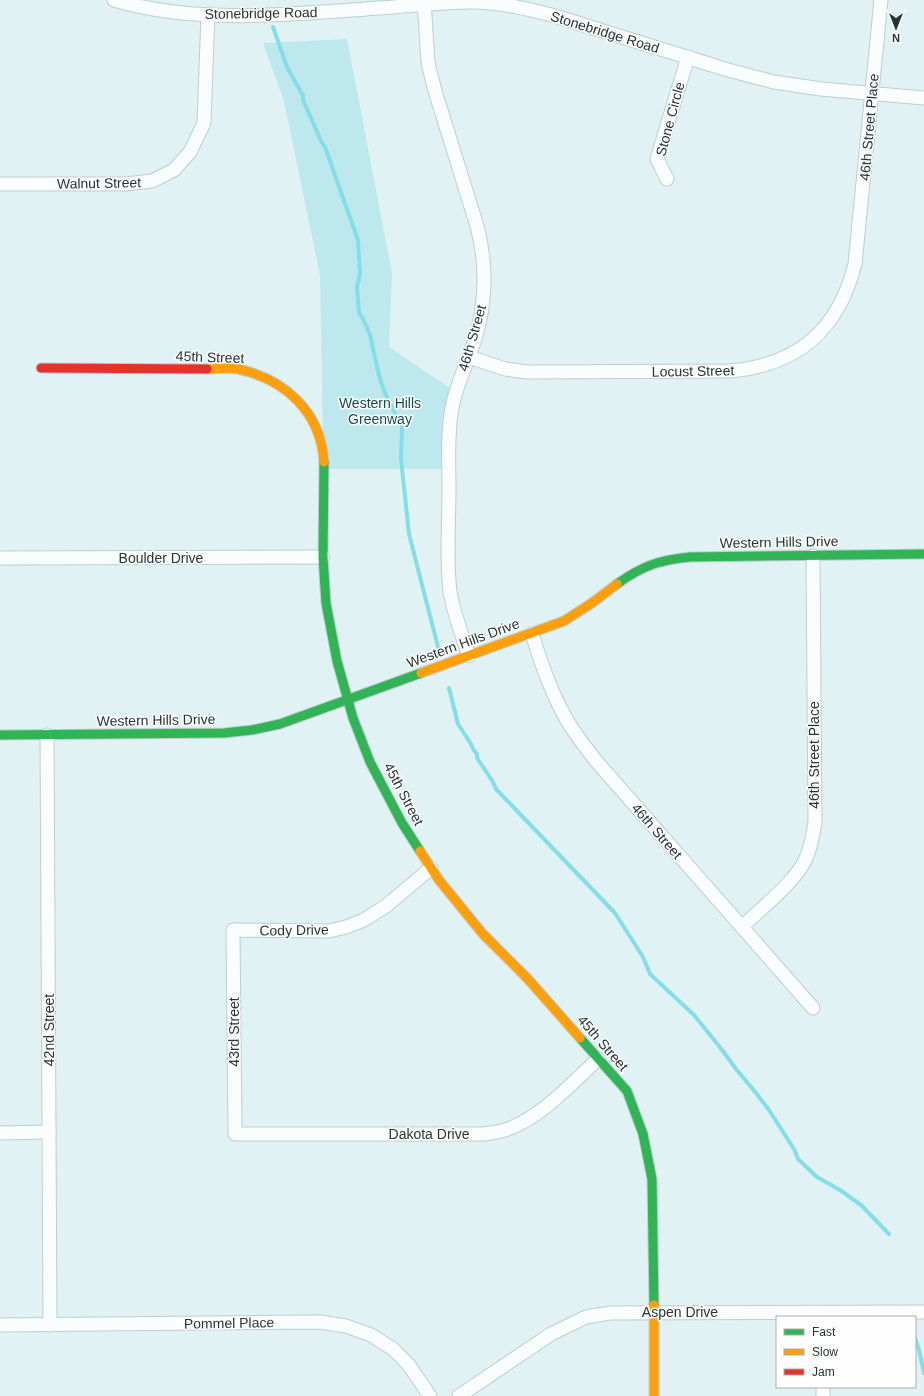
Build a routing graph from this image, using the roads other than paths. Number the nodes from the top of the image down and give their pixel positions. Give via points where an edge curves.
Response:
1 (114, 0) edge
2 (881, 0) edge
3 (424, 2) edge
4 (208, 14) junction
5 (688, 57) junction
6 (872, 93) junction
7 (924, 98) edge
8 (667, 179) dead end
9 (0, 184) edge
10 (857, 254) joint
11 (469, 357) junction
12 (40, 368) dead end
13 (924, 554) edge
14 (813, 556) junction
15 (323, 557) junction
16 (0, 558) edge
17 (532, 634) junction
18 (470, 656) junction
19 (348, 700) junction
20 (0, 735) edge
21 (47, 735) junction
22 (431, 868) junction
23 (742, 927) junction
24 (233, 930) joint
25 (814, 1008) dead end
26 (598, 1059) junction
27 (49, 1132) junction
28 (0, 1133) edge
29 (235, 1134) joint
30 (654, 1312) junction
31 (924, 1312) edge
32 (822, 1314) edge
33 (0, 1325) edge
34 (50, 1325) junction
35 (430, 1396) edge
36 (459, 1396) edge
37 (654, 1396) edge

1 - 4 street, Stonebridge Road via 136,6
2 - 6 street, 46th Street Place
3 - 4 street, Stonebridge Road via 314,13
3 - 5 street, Stonebridge Road via 502,4 532,10
3 - 11 street, 46th Street via 428,63 477,226 485,267 485,293 481,317
4 - 9 street, Walnut Street via 204,123 190,152 174,170 152,181 126,184
5 - 6 street, Stonebridge Road via 774,82
5 - 8 street, Stone Circle via 657,159
6 - 7 street, Stonebridge Road
6 - 10 street, 46th Street Place
10 - 11 street, Locust Street via 850,284 829,322 799,350 765,366 728,371 527,372 505,369
11 - 18 street, 46th Street via 456,392 449,429 449,568 450,592
12 - 15 street, 45th Street via 236,369 275,382 306,410 323,448
13 - 14 street, Western Hills Drive
14 - 17 street, Western Hills Drive via 669,559 649,565 564,621
14 - 23 street, 46th Street Place via 815,822 812,841 806,859 796,875
15 - 16 street, Boulder Drive
15 - 19 street, 45th Street via 326,603 337,661
17 - 18 street, Western Hills Drive
17 - 23 street, 46th Street via 542,666 571,727 597,762
18 - 19 street, Western Hills Drive
19 - 21 street, Western Hills Drive via 280,724 252,730 224,733
19 - 22 street, 45th Street via 370,762 402,823
20 - 21 street, Western Hills Drive
21 - 27 street, 42nd Street
22 - 24 street, Cody Drive via 386,906 364,920 346,927 329,931
22 - 26 street, 45th Street via 483,934 528,979
23 - 25 street, 46th Street
24 - 29 street, 43rd Street
26 - 29 street, Dakota Drive via 545,1107 504,1130 484,1134
26 - 30 street, 45th Street via 627,1091 637,1112 649,1156 652,1179
27 - 28 street
27 - 34 street, 42nd Street
30 - 32 street, Aspen Drive
30 - 36 street, Aspen Drive via 610,1313 586,1317 551,1334
30 - 37 street, 45th Street
31 - 32 street, Aspen Drive
33 - 34 street, Pommel Place
34 - 35 street, Pommel Place via 320,1322 346,1326 371,1335 393,1349 408,1364

